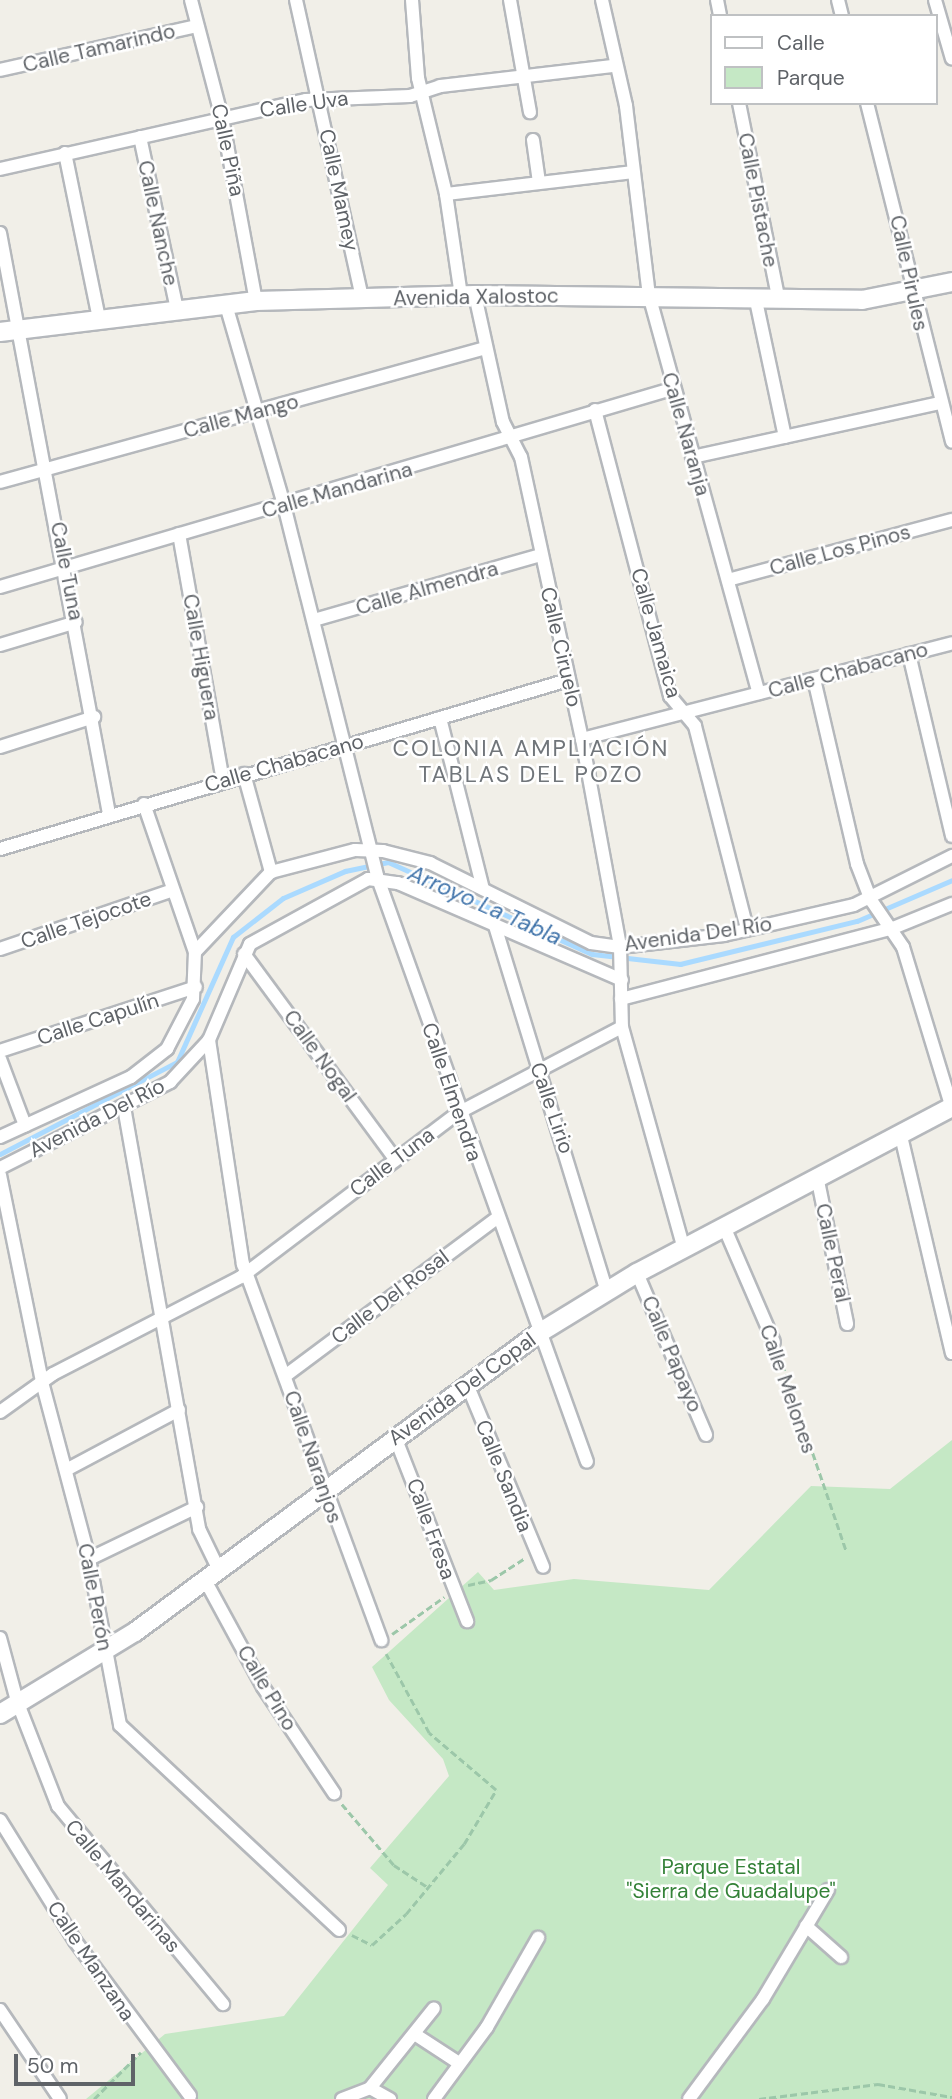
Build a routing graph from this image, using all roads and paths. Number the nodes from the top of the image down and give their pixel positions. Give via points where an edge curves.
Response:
1 (191, 0) edge
2 (296, 0) edge
3 (412, 0) edge
4 (510, 0) edge
5 (602, 0) edge
6 (935, 0) edge
7 (197, 26) junction
8 (952, 59) edge
9 (612, 66) junction
10 (0, 71) edge
11 (522, 76) junction
12 (423, 92) junction
13 (320, 98) junction
14 (739, 105) edge
15 (868, 105) edge
16 (530, 112) dead end
17 (222, 118) junction
18 (140, 137) junction
19 (533, 140) dead end
20 (65, 153) junction
21 (0, 169) edge
22 (632, 172) junction
23 (539, 182) junction
24 (446, 194) junction
25 (0, 233) edge
26 (952, 282) edge
27 (915, 293) junction
28 (468, 295) junction
29 (649, 295) junction
30 (755, 296) junction
31 (778, 297) junction
32 (362, 298) junction
33 (256, 302) junction
34 (226, 304) junction
35 (177, 309) junction
36 (99, 318) junction
37 (20, 328) junction
38 (0, 332) edge
39 (482, 349) junction
40 (672, 388) junction
41 (940, 403) junction
42 (595, 410) junction
43 (256, 413) junction
44 (785, 437) junction
45 (512, 438) junction
46 (952, 442) edge
47 (692, 457) junction
48 (47, 468) junction
49 (0, 482) edge
50 (284, 505) junction
51 (952, 520) edge
52 (179, 534) junction
53 (540, 555) junction
54 (66, 567) junction
55 (728, 580) junction
56 (0, 587) edge
57 (314, 621) junction
58 (76, 622) junction
59 (952, 642) edge
60 (0, 645) edge
61 (909, 654) junction
62 (814, 679) junction
63 (568, 680) junction
64 (759, 693) junction
65 (685, 712) junction
66 (94, 717) junction
67 (440, 718) junction
68 (582, 739) junction
69 (341, 746) junction
70 (0, 747) edge
71 (243, 774) junction
72 (223, 780) junction
73 (144, 804) junction
74 (109, 814) junction
75 (952, 836) edge
76 (0, 849) edge
77 (370, 853) junction
78 (952, 856) edge
79 (271, 872) junction
80 (377, 877) junction
81 (483, 889) junction
82 (173, 890) junction
83 (873, 903) junction
84 (952, 904) edge
85 (890, 924) junction
86 (495, 926) junction
87 (747, 929) junction
88 (0, 949) edge
89 (195, 952) junction
90 (244, 954) junction
91 (621, 955) junction
92 (622, 980) junction
93 (196, 987) junction
94 (621, 999) junction
95 (622, 1027) junction
96 (209, 1040) junction
97 (0, 1051) edge
98 (0, 1059) edge
99 (537, 1068) junction
100 (124, 1107) junction
101 (952, 1107) edge
102 (458, 1113) junction
103 (25, 1125) junction
104 (901, 1136) junction
105 (0, 1137) edge
106 (395, 1159) junction
107 (0, 1168) edge
108 (0, 1175) edge
109 (818, 1181) junction
110 (496, 1219) junction
111 (725, 1229) junction
112 (684, 1249) junction
113 (637, 1273) junction
114 (246, 1274) junction
115 (606, 1290) junction
116 (158, 1317) junction
117 (847, 1324) dead end
118 (539, 1333) junction
119 (774, 1342) joint
120 (952, 1353) edge
121 (285, 1376) junction
122 (42, 1381) junction
123 (467, 1384) junction
124 (179, 1410) junction
125 (0, 1412) edge
126 (706, 1435) dead end
127 (395, 1437) junction
128 (587, 1462) dead end
129 (66, 1470) junction
130 (324, 1491) junction
131 (197, 1507) junction
132 (846, 1550) dead end
133 (536, 1551) junction
134 (89, 1559) junction
135 (543, 1567) dead end
136 (212, 1575) junction
137 (453, 1589) junction
138 (467, 1621) dead end
139 (0, 1638) edge
140 (381, 1640) junction
141 (106, 1651) junction
142 (17, 1701) junction
143 (0, 1714) edge
144 (334, 1793) joint
145 (0, 1820) edge
146 (429, 1888) junction
147 (828, 1890) dead end
148 (806, 1926) junction
149 (340, 1930) joint
150 (538, 1938) dead end
151 (841, 1957) dead end
152 (223, 2004) dead end
153 (435, 2008) dead end
154 (0, 2010) edge
155 (416, 2035) junction
156 (149, 2045) junction
157 (459, 2063) junction
158 (370, 2088) junction
159 (190, 2096) dead end
160 (952, 2096) edge
161 (60, 2099) edge
162 (94, 2099) edge
163 (342, 2099) edge
164 (390, 2099) edge
165 (434, 2099) edge
166 (689, 2099) edge
167 (759, 2099) edge

1 - 7 street, Calle Piña
2 - 13 street, Calle Mamey
3 - 12 street, Calle Ciruelo
4 - 11 street
5 - 9 street, Calle Naranja
6 - 8 street
7 - 10 street, Calle Tamarindo
7 - 17 street, Calle Piña
9 - 11 street, Calle Uva
9 - 22 street, Calle Naranja via 623,89
11 - 12 street, Calle Uva
11 - 16 street
12 - 13 street, Calle Uva
12 - 24 street, Calle Ciruelo
13 - 17 street, Calle Uva
13 - 32 street, Calle Mamey
14 - 31 street, Calle Pistache
15 - 27 street, Calle Pirules
17 - 18 street, Calle Uva
17 - 33 street, Calle Piña
18 - 20 street, Calle Uva
18 - 35 street, Calle Nanche
19 - 23 street
20 - 21 street, Calle Uva
20 - 36 street
22 - 23 street
22 - 29 street, Calle Naranja
23 - 24 street
24 - 28 street, Calle Ciruelo
25 - 37 street
26 - 27 street, Avenida Xalostoc
27 - 31 street, Avenida Xalostoc via 862,300
27 - 41 street, Calle Pirules
28 - 29 street, Avenida Xalostoc
28 - 32 street, Avenida Xalostoc
28 - 39 street, Calle Ciruelo
29 - 30 street, Avenida Xalostoc
29 - 40 street, Calle Naranja
30 - 31 street, Avenida Xalostoc
30 - 44 street, Calle Pistache
32 - 33 street, Avenida Xalostoc
33 - 34 street, Avenida Xalostoc
34 - 35 street, Avenida Xalostoc
34 - 43 street
35 - 36 street, Avenida Xalostoc
36 - 37 street, Avenida Xalostoc
37 - 38 street, Avenida Xalostoc
37 - 48 street, Calle Tuna
39 - 43 street, Calle Mango
39 - 45 street, Calle Ciruelo
40 - 42 street, Calle Mandarina
40 - 47 street, Calle Naranja
41 - 44 street
41 - 46 street, Calle Pirules
42 - 45 street, Calle Mandarina
42 - 65 street, Calle Jamaica via 670,696
43 - 48 street, Calle Mango
43 - 50 street
44 - 47 street
45 - 50 street, Calle Mandarina
45 - 53 street, Calle Ciruelo
47 - 55 street, Calle Naranja
48 - 49 street, Calle Mango
48 - 54 street, Calle Tuna
50 - 52 street, Calle Mandarina
50 - 57 street
51 - 55 street, Calle Los Pinos
52 - 54 street, Calle Mandarina
52 - 72 street, Calle Higuera
53 - 57 street, Calle Almendra
53 - 63 street, Calle Ciruelo
54 - 56 street, Calle Mandarina
54 - 58 street, Calle Tuna
55 - 64 street, Calle Naranja
57 - 69 street
58 - 60 street
58 - 66 street, Calle Tuna
59 - 61 street, Calle Chabacano
61 - 62 street, Calle Chabacano
61 - 75 street
62 - 64 street, Calle Chabacano
62 - 83 street
63 - 67 street, Calle Chabacano
63 - 68 street, Calle Ciruelo
64 - 65 street, Calle Chabacano
65 - 68 street, Calle Chabacano
65 - 87 street, Calle Jamaica via 695,726
66 - 70 street
66 - 74 street, Calle Tuna
67 - 69 street, Calle Chabacano
67 - 81 street
68 - 91 street, Calle Ciruelo
69 - 71 street, Calle Chabacano
69 - 77 street
71 - 72 street, Calle Chabacano
71 - 79 street
72 - 73 street, Calle Chabacano
73 - 74 street, Calle Chabacano
73 - 82 street
74 - 76 street, Calle Chabacano
77 - 79 street, Avenida Del Río
77 - 80 street, Calle Elmendra
77 - 81 street, Avenida Del Río via 430,863
78 - 83 street, Avenida Del Río
79 - 89 street
80 - 86 street, Avenida Del Río
80 - 90 street via 266,931
80 - 102 street, Calle Elmendra
81 - 91 street, Avenida Del Río
82 - 88 street, Calle Tejocote
82 - 89 street
83 - 85 street
83 - 87 street, Avenida Del Río
84 - 85 street, Avenida Del Río
85 - 94 street, Avenida Del Río
85 - 101 street
86 - 92 street, Avenida Del Río
86 - 99 street, Calle Lirio
87 - 91 street, Avenida Del Río
89 - 93 street, Avenida Del Río
90 - 96 street, Avenida Del Río via 239,981
90 - 106 street, Calle Nogal
91 - 92 street, Calle Ciruelo
92 - 94 street, Calle Ciruelo
93 - 97 street, Calle Capulín
93 - 103 street, Avenida Del Río via 178,1032 152,1063
94 - 95 street, Calle Ciruelo
95 - 99 street, Calle Tuna
95 - 112 street, Calle Ciruelo
96 - 100 street, Avenida Del Río via 170,1082
96 - 114 street
98 - 103 street
99 - 102 street, Calle Tuna
99 - 115 street, Calle Lirio via 560,1125
100 - 107 street, Avenida Del Río
100 - 116 street
101 - 104 street, Avenida Del Copal
102 - 106 street, Calle Tuna
102 - 110 street, Calle Elmendra
103 - 105 street, Avenida Del Río
104 - 109 street, Avenida Del Copal
104 - 120 street
106 - 114 street, Calle Tuna
108 - 122 street, Calle Perón
109 - 111 street, Avenida Del Copal
109 - 117 street, Calle Peral
110 - 118 street, Calle Elmendra
110 - 121 street, Calle Del Rosal
111 - 112 street, Avenida Del Copal
111 - 119 street, Calle Melones
112 - 113 street, Avenida Del Copal
113 - 115 street, Avenida Del Copal
113 - 126 street, Calle Papayo
114 - 116 street, Calle Tuna
114 - 121 street, Calle Naranjos
115 - 118 street, Avenida Del Copal
116 - 122 street, Calle Tuna
116 - 124 street
118 - 123 street, Avenida Del Copal
118 - 128 street
119 - 132 path, Calle Melones
121 - 130 street, Calle Naranjos
122 - 125 street, Calle Tuna
122 - 129 street, Calle Perón
123 - 127 street, Avenida Del Copal
123 - 133 street, Calle Sandia
124 - 129 street
124 - 131 street
127 - 130 street, Avenida Del Copal
127 - 137 street, Calle Fresa
129 - 134 street, Calle Perón
130 - 136 street, Avenida Del Copal
130 - 140 street, Calle Naranjos
131 - 134 street
131 - 136 street
133 - 135 street, Calle Sandia
133 - 137 path via 491,1580
134 - 141 street, Calle Perón
136 - 141 street, Avenida Del Copal
136 - 144 street, Calle Pino via 263,1687
137 - 138 street, Calle Fresa
137 - 140 path
139 - 142 street, Calle Mandarinas
140 - 146 path via 416,1717 496,1788
141 - 142 street, Avenida Del Copal
141 - 149 street, Calle Perón via 126,1734
142 - 143 street, Avenida Del Copal
142 - 152 street, Calle Mandarinas via 51,1791 73,1828
144 - 146 path via 369,1841
145 - 156 street, Calle Manzana
146 - 149 path via 372,1945
147 - 148 street
148 - 151 street
148 - 166 street via 763,1998
150 - 157 street
153 - 155 street
154 - 161 street
155 - 157 street
155 - 158 street
156 - 159 street, Calle Manzana
156 - 162 path
157 - 165 street
158 - 163 street
158 - 164 street
160 - 167 path via 878,2084

